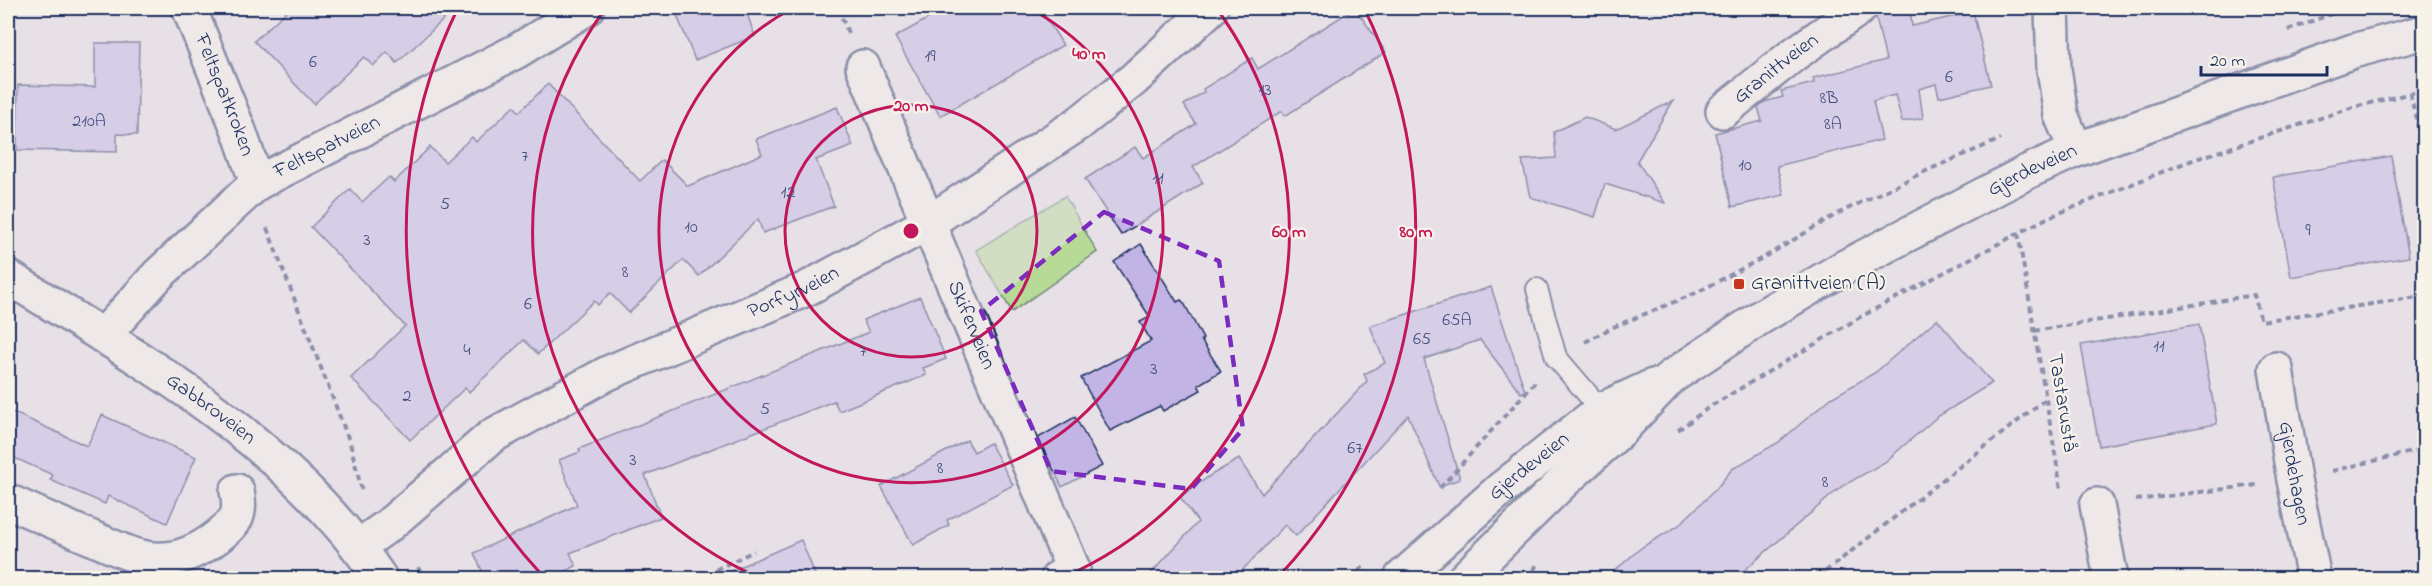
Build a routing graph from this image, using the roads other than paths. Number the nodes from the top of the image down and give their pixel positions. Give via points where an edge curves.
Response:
1 (189, 8) edge
2 (587, 8) edge
3 (1211, 8) edge
4 (1860, 8) edge
5 (2052, 8) edge
6 (2424, 32) edge
7 (863, 67) dead end
8 (1723, 111) dead end
9 (2076, 150) junction
10 (257, 183) junction
11 (928, 223) junction
12 (8, 277) edge
13 (1537, 289) dead end
14 (103, 336) junction
15 (2276, 369) dead end
16 (1611, 420) junction
17 (237, 491) dead end
18 (8, 501) edge
19 (2097, 506) road end
20 (359, 546) junction
21 (380, 579) edge
22 (1058, 579) edge
23 (1401, 579) edge
24 (1465, 579) edge
25 (2111, 579) edge
26 (2314, 579) edge

1 - 10 street, Feltspatkroken
2 - 10 street, Feltspatveien via 517,51
3 - 11 street, Porfyrveien via 1078,124
4 - 8 street, Granittveien
5 - 9 street via 2054,69 2061,116
6 - 9 street, Gjerdeveien via 2353,51
7 - 11 street, Skiferveien
9 - 16 street, Gjerdeveien via 1843,268 1761,317
10 - 14 street, Feltspatveien via 158,275
11 - 20 street, Porfyrveien via 806,289 608,373 492,436
11 - 22 street, Skiferveien via 1073,569
12 - 14 street, Gabbroveien
13 - 16 lane via 1556,357
14 - 20 street, Gabbroveien via 200,400 256,443
15 - 26 street, Gjerdehagen
16 - 23 street, Gjerdeveien via 1501,489
16 - 24 street, Gjerdeveien via 1563,482
17 - 18 street via 240,507 229,528 204,547 176,558 153,559 128,553
19 - 25 street
20 - 21 street, Gabbroveien

